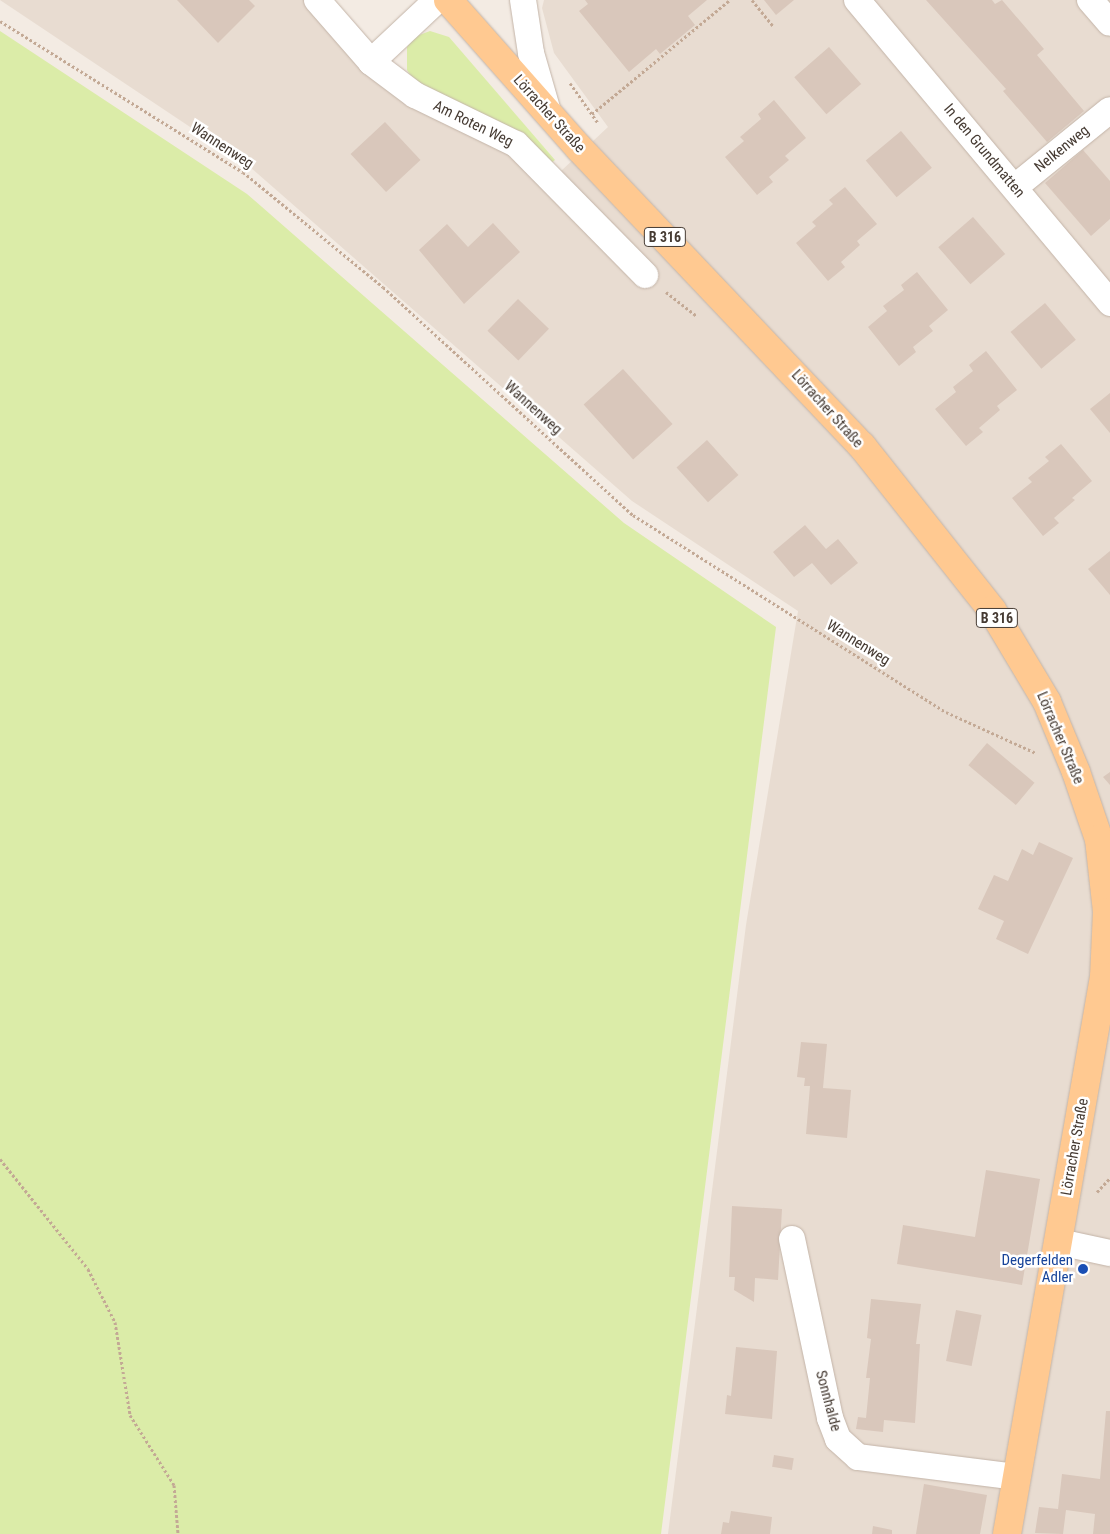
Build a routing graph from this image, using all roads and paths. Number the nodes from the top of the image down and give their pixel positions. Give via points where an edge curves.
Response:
1 (317, 0) edge
2 (437, 0) edge
3 (448, 0) edge
4 (522, 0) edge
5 (730, 0) edge
6 (752, 0) edge
7 (1090, 0) edge
8 (863, 2) edge
9 (0, 21) edge
10 (1110, 24) edge
11 (773, 26) dead end
12 (371, 62) junction
13 (1110, 110) edge
14 (548, 112) junction
15 (592, 114) dead end
16 (1015, 187) junction
17 (645, 275) dead end
18 (1110, 302) edge
19 (1076, 772) junction
20 (0, 1159) edge
21 (792, 1239) dead end
22 (1058, 1242) junction
23 (1110, 1253) edge
24 (1017, 1477) junction
25 (178, 1534) edge
26 (1007, 1534) edge

1 - 12 street, Am Roten Weg
2 - 12 street
3 - 14 main road, Lörracher Straße / B 316
4 - 14 street via 530,52
5 - 15 path
6 - 11 path
7 - 10 street
8 - 16 street, In den Grundmatten
9 - 19 path, Wannenweg via 243,172 384,287 633,515 946,712
12 - 17 street, Am Roten Weg via 415,95 516,144
13 - 16 street, Nelkenweg
14 - 19 main road, Lörracher Straße / B 316 via 868,454 992,610 1047,702
16 - 18 street, In den Grundmatten
19 - 22 main road, Lörracher Straße / B 316 via 1099,839 1107,912 1104,977
20 - 25 path via 88,1269 115,1322 130,1416 174,1485
21 - 24 street, Sonnhalde via 830,1418 838,1439 858,1458
22 - 23 street
22 - 24 main road, Lörracher Straße / B 316
24 - 26 main road, Lörracher Straße / B 316

